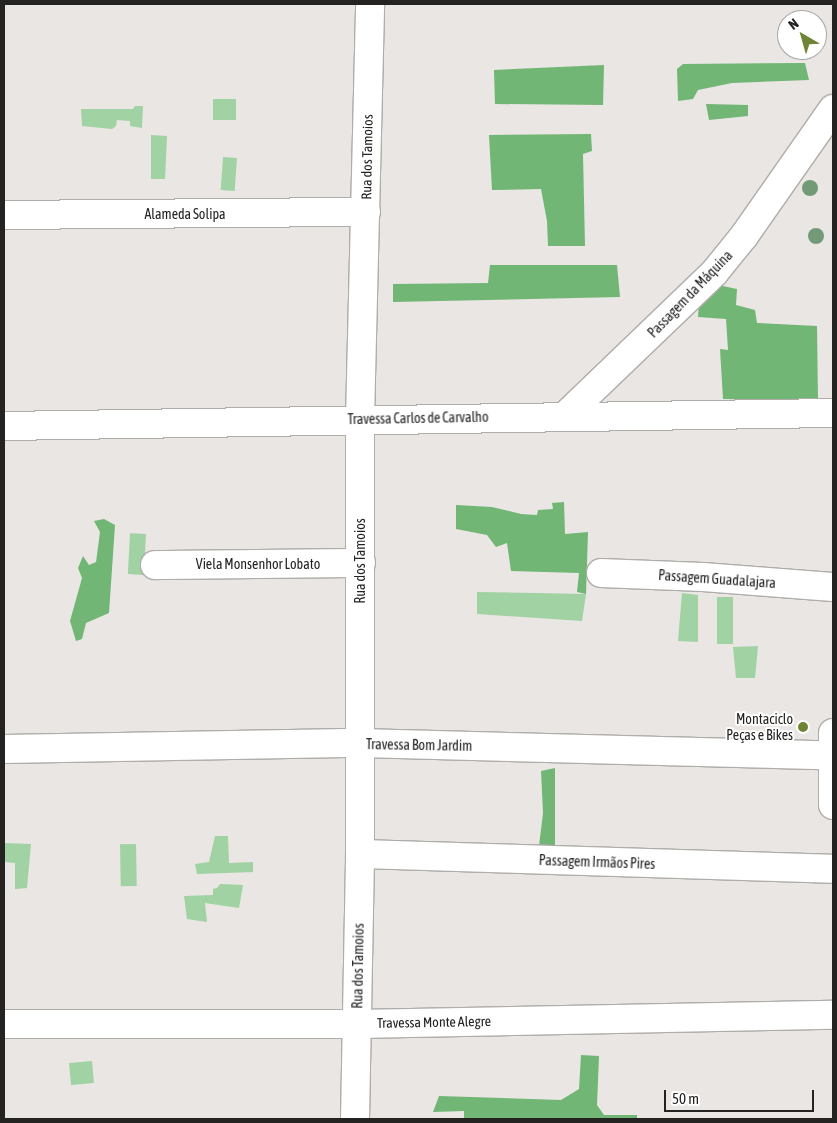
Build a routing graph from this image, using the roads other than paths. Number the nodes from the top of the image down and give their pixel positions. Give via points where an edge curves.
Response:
1 (370, 4) edge
2 (833, 109) edge
3 (366, 212) junction
4 (4, 215) edge
5 (833, 413) edge
6 (565, 416) junction
7 (360, 419) junction
8 (4, 426) edge
9 (360, 564) junction
10 (155, 565) dead end
11 (601, 573) dead end
12 (833, 588) edge
13 (360, 743) junction
14 (833, 748) edge
15 (4, 749) edge
16 (833, 805) edge
17 (360, 854) junction
18 (833, 870) edge
19 (833, 1015) edge
20 (4, 1024) edge
21 (357, 1024) junction
22 (356, 1119) edge

1 - 3 street, Rua dos Tamoios
2 - 6 street, Passagem da Máquina via 744,236 714,273
3 - 4 street, Alameda Solipa
3 - 7 street, Rua dos Tamoios
5 - 6 street, Travessa Carlos de Carvalho
6 - 7 street, Travessa Carlos de Carvalho
7 - 8 street, Travessa Carlos de Carvalho
7 - 9 street, Rua dos Tamoios
9 - 10 street, Viela Monsenhor Lobato
9 - 13 street, Rua dos Tamoios
11 - 12 street, Passagem Guadalajara via 702,577
13 - 14 street, Travessa Bom Jardim
13 - 15 street, Travessa Bom Jardim
13 - 17 street, Rua dos Tamoios
14 - 16 street
17 - 18 street, Passagem Irmãos Pires
17 - 21 street, Rua dos Tamoios
19 - 21 street, Travessa Monte Alegre
20 - 21 street, Travessa Monte Alegre
21 - 22 street, Rua dos Tamoios

